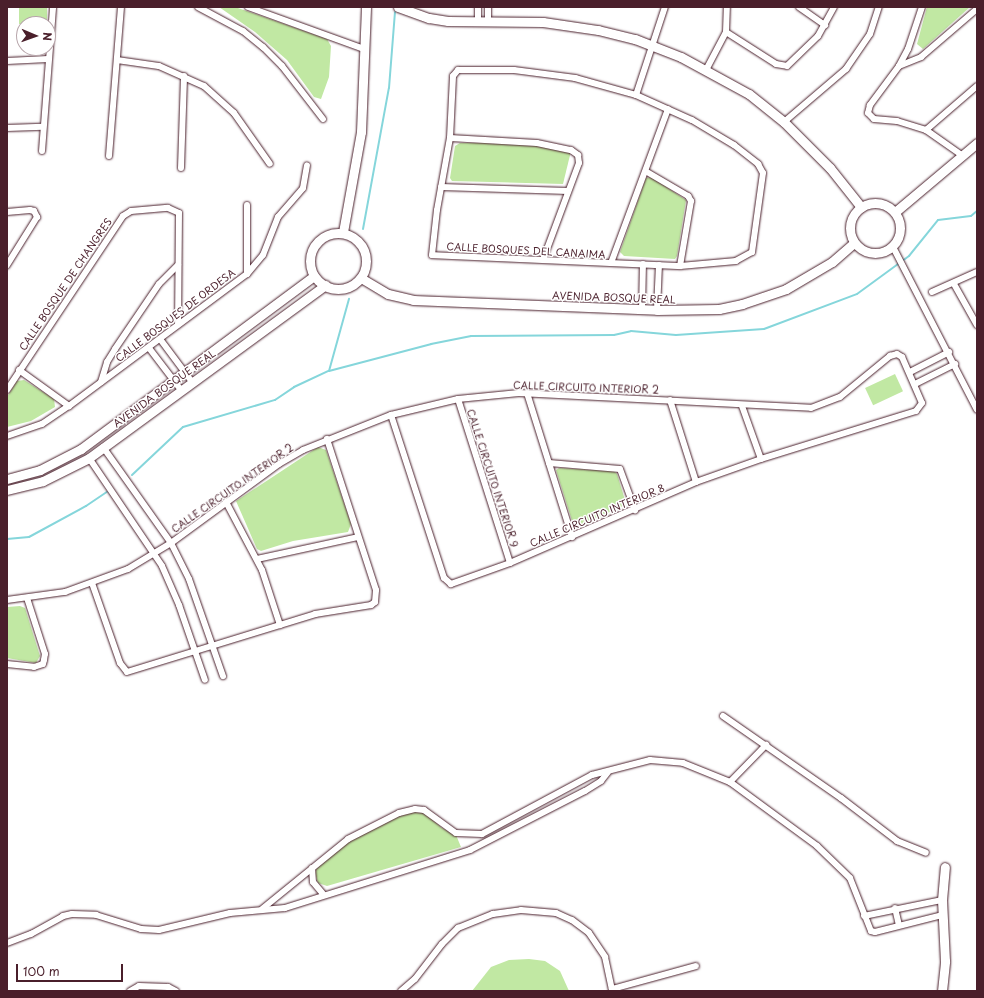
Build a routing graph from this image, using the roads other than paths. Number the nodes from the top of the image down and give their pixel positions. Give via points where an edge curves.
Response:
1 (53, 7) edge
2 (121, 7) edge
3 (198, 7) edge
4 (248, 7) edge
5 (366, 7) edge
6 (398, 7) edge
7 (478, 7) edge
8 (488, 7) edge
9 (665, 7) edge
10 (727, 7) edge
11 (799, 7) edge
12 (834, 7) edge
13 (879, 7) edge
14 (922, 7) edge
15 (977, 9) edge
16 (478, 20) junction
17 (488, 20) junction
18 (825, 25) junction
19 (726, 32) junction
20 (653, 45) junction
21 (364, 49) junction
22 (48, 59) junction
23 (117, 60) junction
24 (7, 61) edge
25 (899, 66) junction
26 (706, 70) junction
27 (184, 76) junction
28 (977, 86) edge
29 (636, 96) junction
30 (668, 109) junction
31 (323, 119) dead end
32 (784, 122) junction
33 (43, 127) junction
34 (7, 128) edge
35 (926, 130) junction
36 (450, 138) junction
37 (977, 143) edge
38 (42, 151) dead end
39 (109, 156) dead end
40 (963, 156) junction
41 (270, 164) dead end
42 (307, 165) dead end
43 (181, 168) dead end
44 (647, 172) junction
45 (441, 186) junction
46 (568, 191) junction
47 (247, 205) dead end
48 (861, 207) junction
49 (7, 212) edge
50 (895, 212) junction
51 (343, 232) junction
52 (854, 243) junction
53 (893, 247) junction
54 (543, 260) junction
55 (611, 263) junction
56 (643, 264) junction
57 (7, 265) edge
58 (178, 265) junction
59 (659, 265) junction
60 (680, 266) junction
61 (977, 272) edge
62 (247, 274) junction
63 (314, 276) junction
64 (361, 278) junction
65 (954, 284) junction
66 (325, 286) junction
67 (932, 292) dead end
68 (642, 310) junction
69 (657, 310) junction
70 (178, 324) junction
71 (977, 325) edge
72 (160, 339) junction
73 (149, 348) junction
74 (949, 352) junction
75 (955, 364) junction
76 (19, 370) junction
77 (910, 372) junction
78 (185, 373) junction
79 (174, 381) junction
80 (101, 382) junction
81 (192, 382) junction
82 (915, 384) junction
83 (7, 390) edge
84 (181, 390) junction
85 (527, 393) junction
86 (458, 399) junction
87 (670, 400) junction
88 (69, 406) junction
89 (742, 406) junction
90 (922, 406) joint
91 (977, 410) edge
92 (391, 415) junction
93 (7, 436) edge
94 (327, 439) junction
95 (103, 447) junction
96 (89, 458) junction
97 (761, 459) junction
98 (549, 463) junction
99 (7, 479) edge
100 (696, 482) junction
101 (7, 490) edge
102 (226, 502) junction
103 (635, 510) junction
104 (358, 537) junction
105 (572, 537) junction
106 (171, 543) junction
107 (154, 554) junction
108 (257, 559) junction
109 (510, 563) junction
110 (92, 583) junction
111 (27, 598) junction
112 (7, 600) edge
113 (280, 624) junction
114 (212, 645) junction
115 (196, 651) junction
116 (7, 664) edge
117 (222, 676) dead end
118 (205, 680) dead end
119 (723, 716) dead end
120 (766, 745) junction
121 (608, 772) junction
122 (730, 782) junction
123 (926, 853) dead end
124 (945, 867) dead end
125 (312, 868) junction
126 (323, 894) junction
127 (942, 900) junction
128 (895, 908) junction
129 (262, 909) junction
130 (942, 915) junction
131 (864, 916) junction
132 (899, 925) junction
133 (7, 943) edge
134 (696, 966) dead end
135 (612, 990) edge
136 (130, 991) edge
137 (176, 991) edge
138 (401, 991) edge
139 (942, 991) edge

1 - 22 street
2 - 23 street
3 - 31 street via 243,31 272,56
4 - 21 street
5 - 21 street
6 - 16 street via 429,18
7 - 16 street
8 - 17 street
9 - 20 street
10 - 19 street
11 - 18 street
12 - 18 street
13 - 32 street via 870,34 846,69
14 - 25 street via 914,34
15 - 25 street via 921,57
16 - 17 street
17 - 20 street via 570,25
18 - 19 street via 791,64 783,66
19 - 26 street
20 - 26 street
20 - 29 street
21 - 51 street via 361,132
22 - 24 street
22 - 33 street
23 - 27 street via 159,66
23 - 39 street
25 - 35 street via 870,105 868,113 874,119 897,121
26 - 32 street via 749,94
27 - 41 street via 209,90 224,103
27 - 43 street
28 - 35 street
29 - 30 street, CALLE BOSQUES DEL CANAIMA
29 - 36 street, CALLE BOSQUES DEL CANAIMA via 575,78 532,71 458,70 452,76
30 - 44 street
30 - 60 street, CALLE BOSQUES DEL CANAIMA via 734,145 758,164 763,173 754,242 748,256 736,261
32 - 48 street via 830,168
33 - 34 street
33 - 38 street
35 - 40 street
36 - 45 street, CALLE BOSQUES DEL CANAIMA
36 - 46 street via 518,141 571,150 578,154 579,163
37 - 40 street
40 - 50 street
42 - 62 street, CALLE BOSQUES DE ORDESA via 303,188 278,217 263,255
44 - 55 street
44 - 60 street via 688,196 691,201
45 - 46 street
45 - 54 street, CALLE BOSQUES DEL CANAIMA via 432,255
46 - 54 street
47 - 62 street
48 - 50 street via 879,203
48 - 52 street via 851,220 851,236
49 - 57 street via 30,210 34,211 37,217
50 - 53 street via 900,234
51 - 63 street via 326,235 314,246 310,262
51 - 64 street via 357,240 366,254 365,270
52 - 53 street via 861,249 873,253 885,252
52 - 69 street, AVENIDA BOSQUE REAL via 811,276 764,297 719,309
53 - 74 street
54 - 55 street, CALLE BOSQUES DEL CANAIMA
55 - 56 street, CALLE BOSQUES DEL CANAIMA
56 - 59 street, CALLE BOSQUES DEL CANAIMA
56 - 68 street
58 - 70 street
58 - 76 street, CALLE BOSQUE DE CHANGRES via 180,217 176,210 168,208 131,211 123,216
58 - 80 street via 159,284 114,349
59 - 60 street, CALLE BOSQUES DEL CANAIMA
59 - 69 street
61 - 65 street
62 - 70 street, CALLE BOSQUES DE ORDESA
63 - 66 street
63 - 78 street, AVENIDA BOSQUE REAL
64 - 66 street via 340,289
64 - 68 street, AVENIDA BOSQUE REAL via 388,294 403,299
65 - 67 street
65 - 71 street
66 - 81 street, AVENIDA BOSQUE REAL
68 - 69 street, AVENIDA BOSQUE REAL
70 - 72 street, CALLE BOSQUES DE ORDESA
72 - 73 street, CALLE BOSQUES DE ORDESA
72 - 78 street
73 - 79 street
73 - 80 street, CALLE BOSQUES DE ORDESA
74 - 75 street
74 - 77 street
75 - 82 street
75 - 91 street
76 - 83 street, CALLE BOSQUE DE CHANGRES
76 - 88 street
77 - 82 street, CALLE CIRCUITO INTERIOR 2
77 - 89 street, CALLE CIRCUITO INTERIOR 2 via 902,357 894,354 848,392 820,407
78 - 79 street, AVENIDA BOSQUE REAL
78 - 81 street
79 - 84 street
79 - 99 street, AVENIDA BOSQUE REAL via 81,449 40,470
80 - 88 street, CALLE BOSQUES DE ORDESA
81 - 84 street, AVENIDA BOSQUE REAL
82 - 90 street, CALLE CIRCUITO INTERIOR 2
84 - 95 street, AVENIDA BOSQUE REAL
85 - 86 street, CALLE CIRCUITO INTERIOR 2
85 - 87 street, CALLE CIRCUITO INTERIOR 2
85 - 98 street
86 - 92 street, CALLE CIRCUITO INTERIOR 2
86 - 109 street, CALLE CIRCUITO INTERIOR 9
87 - 89 street, CALLE CIRCUITO INTERIOR 2
87 - 100 street
88 - 93 street, CALLE BOSQUES DE ORDESA via 30,430
89 - 97 street
90 - 97 street, CALLE CIRCUITO INTERIOR 8 via 916,411
92 - 94 street, CALLE CIRCUITO INTERIOR 2
92 - 109 street, CALLE CIRCUITO INTERIOR 8 via 445,580 454,584
94 - 102 street, CALLE CIRCUITO INTERIOR 2 via 280,464
94 - 104 street
95 - 96 street, AVENIDA BOSQUE REAL
95 - 106 street
96 - 101 street, AVENIDA BOSQUE REAL via 43,481
96 - 107 street
97 - 100 street, CALLE CIRCUITO INTERIOR 8
98 - 103 street via 620,469
98 - 105 street
100 - 103 street, CALLE CIRCUITO INTERIOR 8
102 - 106 street, CALLE CIRCUITO INTERIOR 2
102 - 108 street
103 - 105 street, CALLE CIRCUITO INTERIOR 8
104 - 108 street
104 - 113 street via 376,590 375,602 371,605 315,614
105 - 109 street, CALLE CIRCUITO INTERIOR 8
106 - 107 street, CALLE CIRCUITO INTERIOR 2
106 - 114 street via 189,579
107 - 110 street, CALLE CIRCUITO INTERIOR 2
107 - 115 street via 172,586
108 - 113 street
110 - 111 street, CALLE CIRCUITO INTERIOR 2 via 65,592
110 - 115 street via 125,671
111 - 112 street, CALLE CIRCUITO INTERIOR 2
111 - 116 street via 45,654 43,664 34,667
113 - 114 street
114 - 115 street
114 - 117 street
115 - 118 street
119 - 120 street
120 - 122 street
120 - 123 street via 897,841
121 - 122 street via 634,763 664,761 700,768
121 - 125 street via 592,775 482,834 456,833 429,812 408,810 383,819 348,839
121 - 126 street via 601,781 585,791 470,850
122 - 131 street via 843,869 856,888
124 - 127 street
125 - 126 street via 313,882
125 - 129 street
126 - 129 street via 286,908
127 - 128 street
127 - 130 street
128 - 131 street
128 - 132 street
129 - 133 street via 159,930 141,928 96,915 72,914 62,916 31,934
130 - 132 street
130 - 139 street via 946,961
131 - 132 street via 868,929 873,931
134 - 135 street
135 - 138 street via 605,957 589,933 572,920 556,913 521,910 493,914 458,928 415,979
136 - 137 street via 136,987 158,986 173,988

